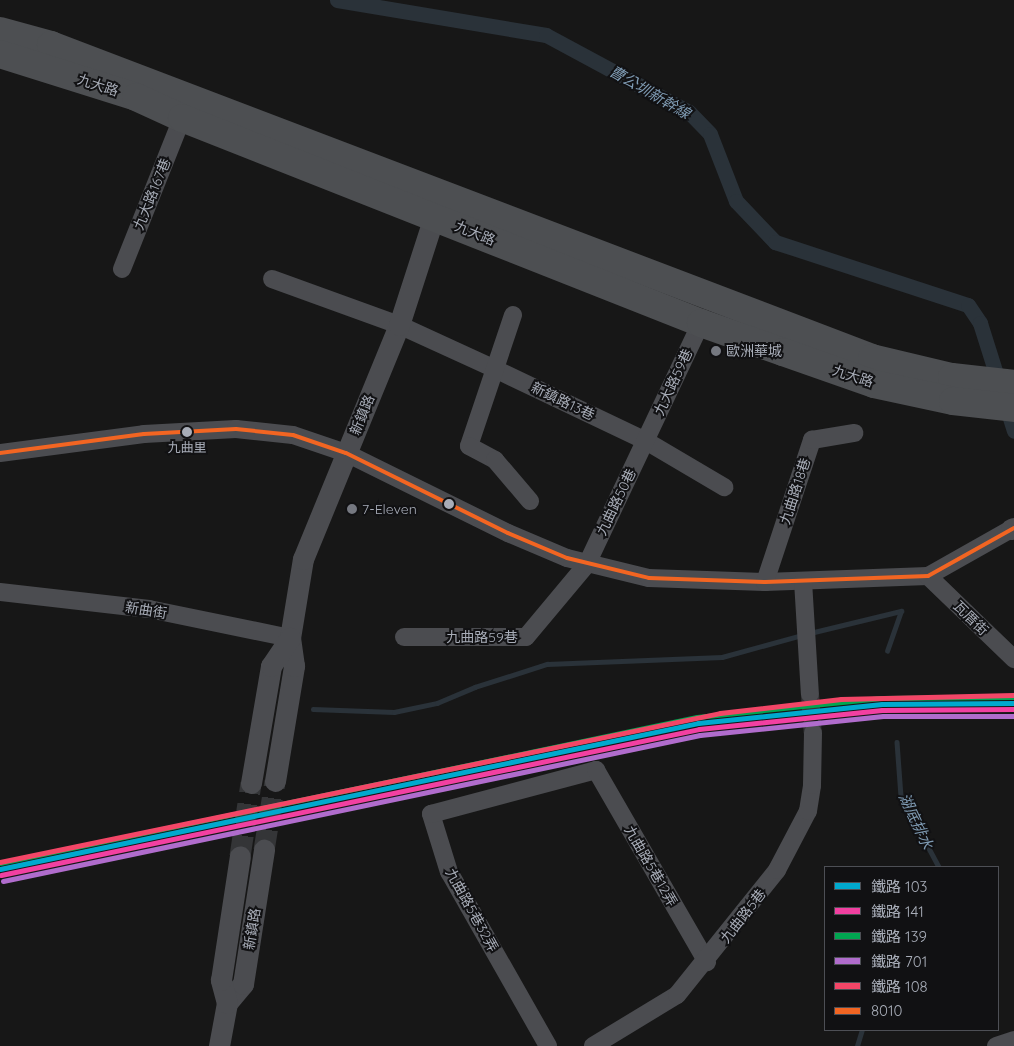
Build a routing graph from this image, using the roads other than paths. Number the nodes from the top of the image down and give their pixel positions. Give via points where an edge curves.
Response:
1 (0, 32) edge
2 (0, 54) edge
3 (182, 118) junction
4 (438, 206) junction
5 (122, 269) dead end
6 (272, 280) dead end
7 (513, 315) dead end
8 (701, 323) junction
9 (399, 325) junction
10 (495, 369) junction
11 (1014, 384) edge
12 (952, 389) junction
13 (1014, 408) edge
14 (854, 433) dead end
15 (646, 441) junction
16 (0, 453) edge
17 (346, 453) junction
18 (724, 487) dead end
19 (530, 501) dead end
20 (1012, 529) edge
21 (587, 564) junction
22 (928, 576) junction
23 (803, 581) junction
24 (765, 582) junction
25 (0, 592) edge
26 (404, 637) dead end
27 (290, 638) junction
28 (1014, 659) edge
29 (810, 694) tunnel mouth
30 (813, 733) tunnel mouth
31 (596, 770) joint
32 (275, 781) tunnel mouth
33 (251, 783) tunnel mouth
34 (264, 850) tunnel mouth
35 (240, 856) tunnel mouth
36 (707, 962) junction
37 (227, 1003) junction
38 (1014, 1040) edge
39 (220, 1046) edge
40 (548, 1046) edge
41 (593, 1046) edge
42 (996, 1046) edge

1 - 4 main road, 九大路 via 51,45
2 - 3 main road, 九大路 via 136,97
3 - 4 main road, 九大路
3 - 5 street, 九大路167巷
4 - 8 main road, 九大路
4 - 9 street, 新鎮路
4 - 12 main road, 九大路
6 - 9 street, 新鎮路13巷
7 - 10 street
8 - 12 main road, 九大路 via 874,384
8 - 15 street, 九大路59巷
9 - 10 street, 新鎮路13巷
9 - 17 street, 新鎮路
10 - 15 street, 新鎮路13巷
10 - 19 street via 469,446 495,460
11 - 12 main road
12 - 13 main road
14 - 24 street, 九曲路18巷 via 812,440
15 - 18 street, 新鎮路13巷
15 - 21 street, 九曲路50巷
16 - 17 street via 144,434 236,429 293,435
17 - 21 street via 508,533
17 - 27 street, 新鎮路 via 303,559
20 - 22 street
21 - 24 street via 649,578
21 - 26 street, 九曲路59巷 via 526,637
22 - 23 street
22 - 28 street, 瓦厝街
23 - 24 street
23 - 29 street
25 - 27 street, 新曲街 via 149,609
27 - 32 street, 新鎮路 via 294,666
27 - 33 street, 新鎮路 via 271,666
30 - 36 street, 九曲路5巷 via 808,811 778,870
31 - 36 street, 九曲路5巷12弄
31 - 40 street, 九曲路5巷32弄 via 431,814 449,872
34 - 37 street, 新鎮路 via 243,984
35 - 37 street, 新鎮路 via 221,980
36 - 41 street, 九曲路5巷 via 677,995
37 - 39 street, 新鎮路
38 - 42 street

